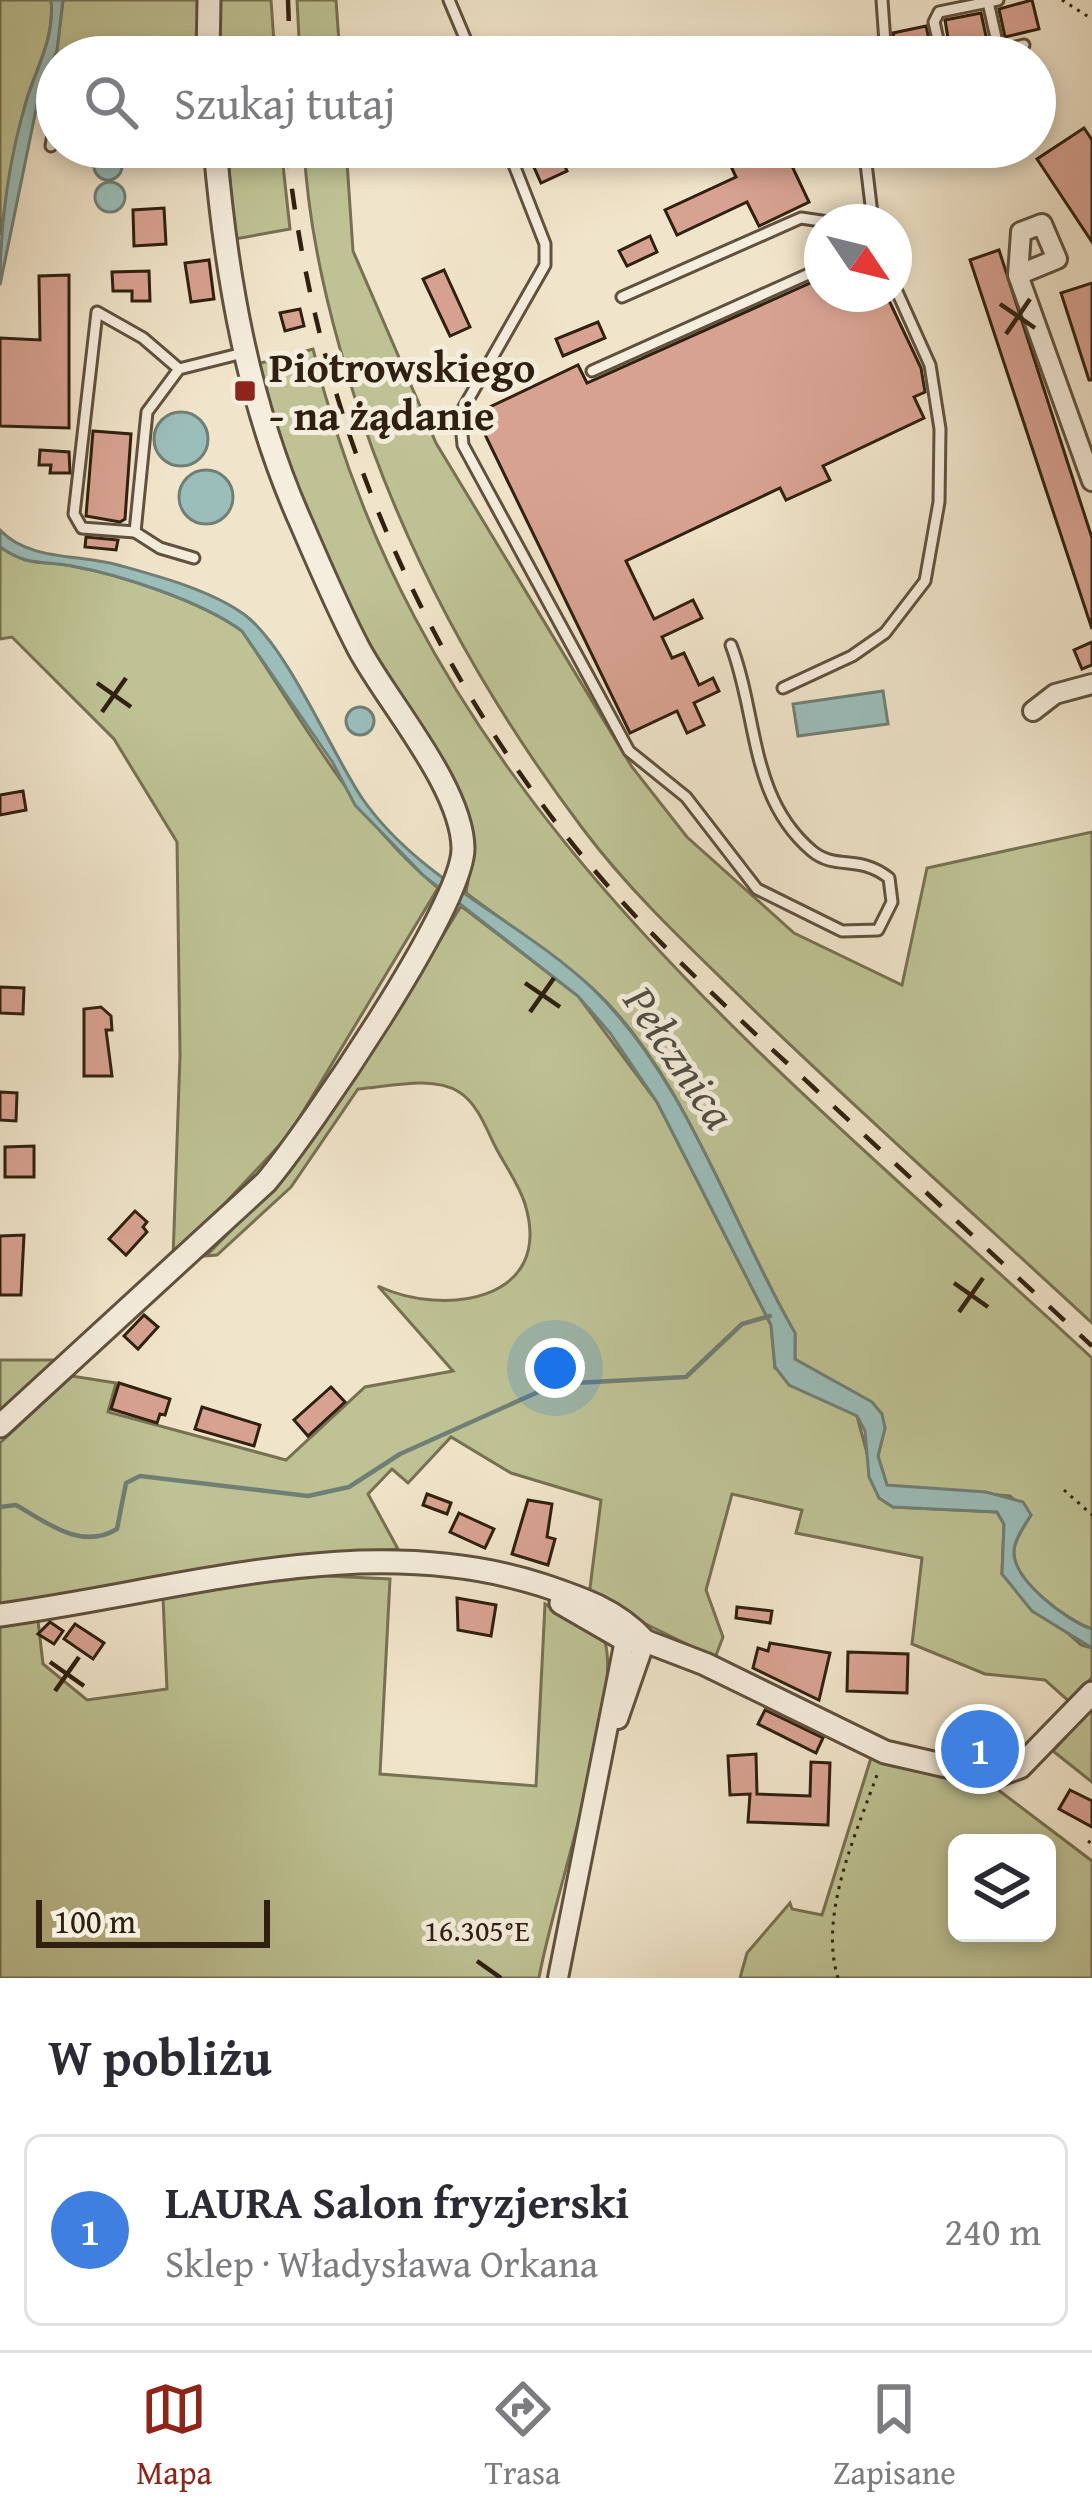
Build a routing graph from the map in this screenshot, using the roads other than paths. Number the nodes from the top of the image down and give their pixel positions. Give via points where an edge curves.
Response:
1 (209, 0) edge
2 (449, 0) edge
3 (882, 0) edge
4 (943, 0) edge
5 (993, 1) edge
6 (956, 9) junction
7 (208, 36) edge
8 (464, 36) edge
9 (885, 36) edge
10 (937, 36) edge
11 (997, 36) edge
12 (217, 168) edge
13 (515, 168) edge
14 (867, 168) edge
15 (871, 204) edge
16 (804, 218) edge
17 (1018, 275) dead end
18 (804, 276) edge
19 (622, 297) dead end
20 (906, 312) edge
21 (244, 353) junction
22 (179, 369) junction
23 (592, 371) dead end
24 (1087, 453) edge
25 (1092, 481) edge
26 (135, 532) junction
27 (194, 558) dead end
28 (731, 645) dead end
29 (1092, 684) edge
30 (783, 688) dead end
31 (1033, 711) dead end
32 (0, 1426) edge
33 (0, 1615) edge
34 (635, 1640) junction
35 (1092, 1693) edge
36 (558, 1978) edge

1 - 7 street
2 - 8 lane
3 - 9 lane
4 - 6 lane
5 - 6 lane
5 - 11 lane
6 - 10 lane via 939,12
12 - 21 street
13 - 28 lane via 545,244 545,265 460,414 463,445 629,751 686,797 757,889 842,931 878,931 892,902 889,878 869,862 817,856 782,821 751,740 749,692
14 - 15 lane
16 - 19 lane
17 - 24 street
18 - 23 lane
20 - 30 lane via 930,364 940,429 939,502 925,581 885,633
21 - 22 lane
21 - 32 street via 299,521 359,649 452,802 461,867 442,913 325,1105 266,1182
22 - 26 lane via 147,412
22 - 26 lane via 98,312 74,514 82,528
24 - 25 street
26 - 27 lane
29 - 31 street via 1054,694
33 - 34 street via 363,1558 525,1580 614,1614
34 - 35 street via 719,1670 885,1752 1007,1774
34 - 36 street

